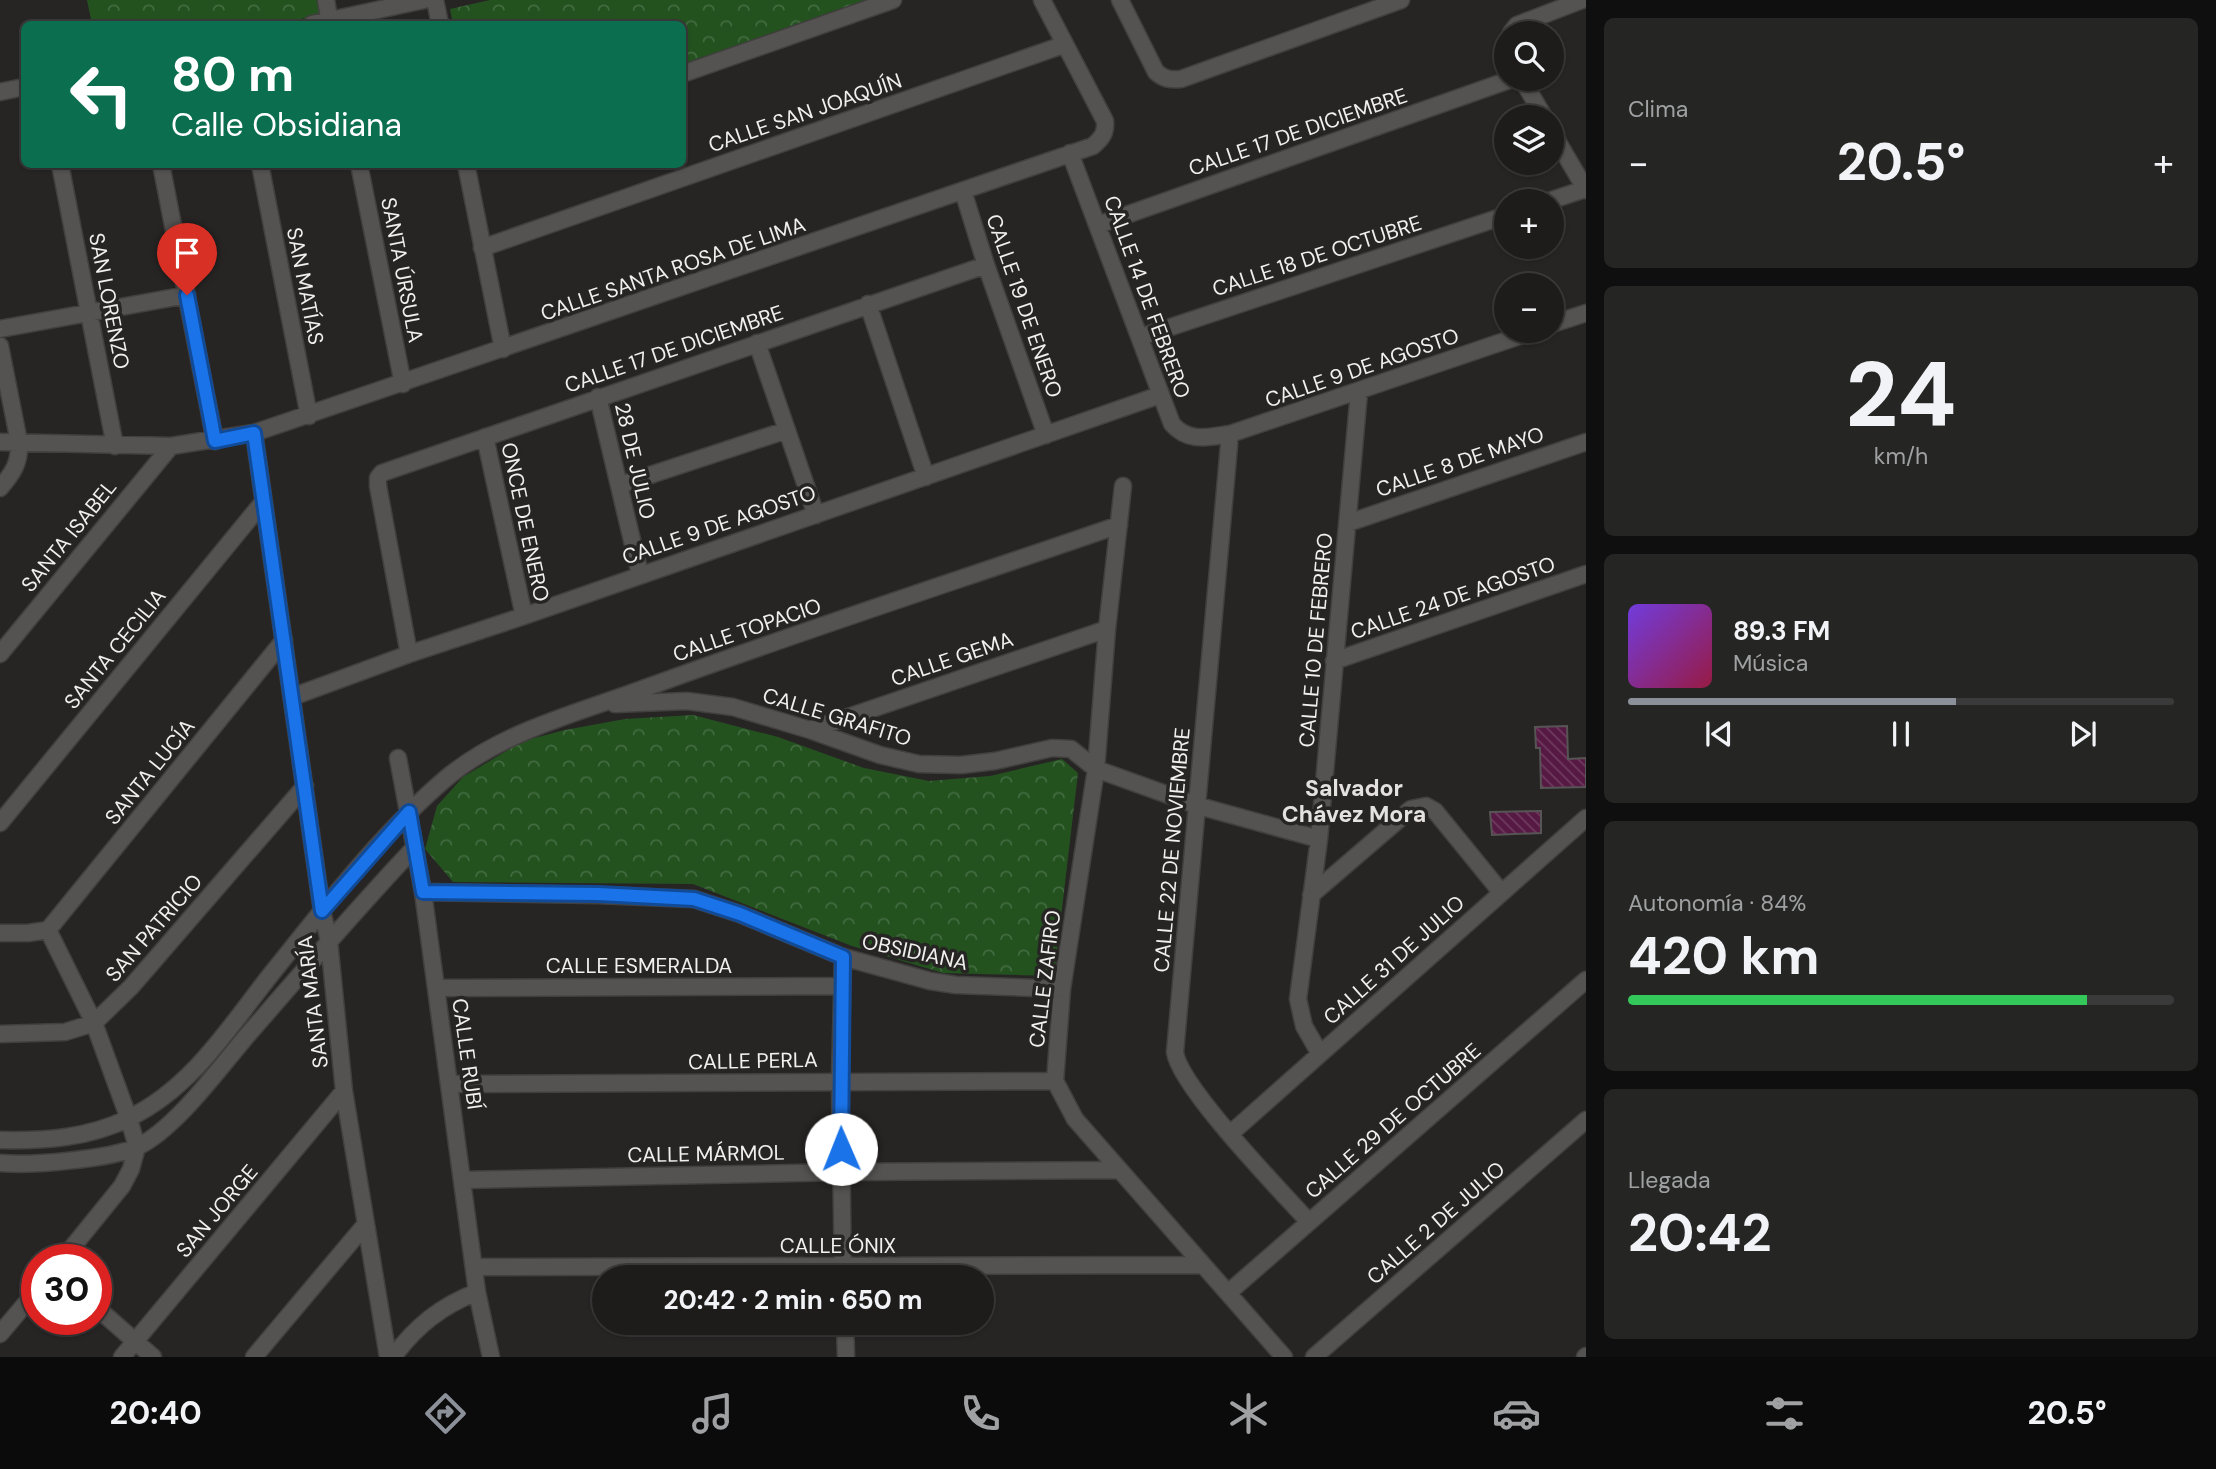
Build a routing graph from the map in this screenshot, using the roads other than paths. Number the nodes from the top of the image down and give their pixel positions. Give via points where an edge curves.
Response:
1 (326, 0) edge
2 (424, 0) edge
3 (435, 0) edge
4 (894, 0) edge
5 (1042, 0) edge
6 (1120, 0) edge
7 (1401, 0) edge
8 (1582, 0) edge
9 (330, 21) edge
10 (338, 21) edge
11 (439, 21) edge
12 (1527, 21) edge
13 (1063, 45) junction
14 (686, 73) edge
15 (1494, 85) edge
16 (21, 88) edge
17 (0, 92) edge
18 (1564, 152) edge
19 (1070, 153) junction
20 (61, 168) edge
21 (161, 168) edge
22 (261, 168) edge
23 (360, 168) edge
24 (467, 168) edge
25 (1586, 190) edge
26 (963, 191) junction
27 (1564, 197) edge
28 (1494, 219) edge
29 (1098, 225) junction
30 (482, 247) junction
31 (986, 265) junction
32 (187, 295) junction
33 (869, 304) junction
34 (90, 313) junction
35 (1586, 313) edge
36 (1564, 320) edge
37 (0, 329) edge
38 (1140, 337) junction
39 (757, 343) junction
40 (1500, 343) edge
41 (0, 346) edge
42 (503, 349) junction
43 (403, 384) junction
44 (1359, 392) junction
45 (1160, 395) junction
46 (598, 397) junction
47 (309, 416) junction
48 (787, 430) junction
49 (254, 433) junction
50 (1230, 434) junction
51 (1046, 435) junction
52 (485, 437) junction
53 (1201, 438) joint
54 (215, 441) junction
55 (0, 442) edge
56 (19, 442) junction
57 (1586, 442) edge
58 (115, 446) junction
59 (171, 446) junction
60 (926, 477) junction
61 (620, 485) junction
62 (1123, 486) dead end
63 (0, 488) edge
64 (263, 502) junction
65 (816, 514) junction
66 (1348, 523) junction
67 (1119, 525) junction
68 (1586, 574) edge
69 (639, 575) junction
70 (524, 616) junction
71 (1107, 629) junction
72 (284, 640) junction
73 (409, 653) junction
74 (0, 654) edge
75 (1334, 662) junction
76 (292, 697) junction
77 (599, 705) junction
78 (810, 730) junction
79 (398, 758) dead end
80 (1096, 769) junction
81 (305, 786) junction
82 (1199, 806) junction
83 (409, 812) junction
84 (1586, 818) edge
85 (0, 823) edge
86 (1319, 839) junction
87 (415, 847) junction
88 (423, 892) junction
89 (1502, 892) junction
90 (1311, 895) junction
91 (322, 911) junction
92 (48, 930) junction
93 (0, 933) edge
94 (329, 941) junction
95 (843, 957) junction
96 (1586, 980) edge
97 (841, 986) junction
98 (437, 989) junction
99 (1062, 989) junction
100 (94, 1023) junction
101 (0, 1034) edge
102 (1320, 1054) junction
103 (841, 1081) junction
104 (1055, 1081) junction
105 (451, 1084) junction
106 (344, 1091) junction
107 (129, 1119) junction
108 (1586, 1120) edge
109 (1230, 1134) junction
110 (0, 1140) edge
111 (136, 1147) junction
112 (2, 1165) edge
113 (1118, 1170) junction
114 (842, 1172) junction
115 (463, 1180) junction
116 (1309, 1222) junction
117 (365, 1225) junction
118 (75, 1244) edge
119 (843, 1265) edge
120 (1202, 1265) junction
121 (474, 1267) junction
122 (592, 1269) edge
123 (994, 1269) edge
124 (477, 1292) junction
125 (1228, 1293) junction
126 (21, 1309) edge
127 (112, 1321) edge
128 (0, 1334) edge
129 (845, 1335) edge
130 (135, 1342) junction
131 (122, 1357) edge
132 (153, 1357) edge
133 (254, 1357) edge
134 (388, 1357) edge
135 (393, 1357) edge
136 (491, 1357) edge
137 (846, 1357) edge
138 (1284, 1357) edge
139 (1314, 1357) edge

1 - 9 street
2 - 10 street
3 - 11 street
4 - 14 street
5 - 13 street
6 - 7 street via 1156,72 1170,80
8 - 12 street
13 - 19 street, CALLE SANTA ROSA DE LIMA via 1105,121 1102,138
13 - 30 street, CALLE SAN JOAQUÍN
15 - 29 street, CALLE 17 DE DICIEMBRE
16 - 17 street
18 - 25 street
19 - 26 street, CALLE SANTA ROSA DE LIMA
19 - 29 street, CALLE 14 DE FEBRERO
20 - 34 street, SAN LORENZO
21 - 32 street
22 - 47 street, SAN MATÍAS
23 - 43 street, SANTA ÚRSULA
24 - 30 street
25 - 27 street
26 - 31 street, CALLE 19 DE ENERO
26 - 42 street, CALLE SANTA ROSA DE LIMA
28 - 38 street, CALLE 18 DE OCTUBRE
29 - 38 street, CALLE 14 DE FEBRERO
30 - 42 street
31 - 33 street, CALLE 17 DE DICIEMBRE
31 - 51 street, CALLE 19 DE ENERO
32 - 34 street
32 - 54 street
33 - 39 street, CALLE 17 DE DICIEMBRE
33 - 60 street
34 - 37 street
34 - 58 street, SAN LORENZO
35 - 36 street
38 - 45 street, CALLE 14 DE FEBRERO
39 - 46 street, CALLE 17 DE DICIEMBRE
39 - 48 street
40 - 44 street, CALLE 9 DE AGOSTO
41 - 56 street
42 - 43 street, CALLE SANTA ROSA DE LIMA
43 - 47 street, CALLE SANTA ROSA DE LIMA
44 - 50 street, CALLE 9 DE AGOSTO
44 - 66 street, CALLE 10 DE FEBRERO
45 - 51 street, CALLE 9 DE AGOSTO
45 - 53 street, CALLE 14 DE FEBRERO via 1172,425 1186,436
46 - 52 street, CALLE 17 DE DICIEMBRE
46 - 61 street, 28 DE JULIO
47 - 49 street, CALLE SANTA ROSA DE LIMA
48 - 61 street
48 - 65 street
49 - 54 street, CALLE SANTA ROSA DE LIMA
49 - 64 street, SANTA MARÍA
50 - 53 street, CALLE 9 DE AGOSTO
50 - 82 street, CALLE 22 DE NOVIEMBRE
51 - 60 street, CALLE 9 DE AGOSTO
52 - 70 street, ONCE DE ENERO
52 - 73 street, CALLE 17 DE DICIEMBRE via 388,470 378,478
54 - 59 street, CALLE SANTA ROSA DE LIMA
55 - 56 street, CALLE SANTA ROSA DE LIMA
56 - 58 street, CALLE SANTA ROSA DE LIMA
56 - 63 street via 17,466
57 - 66 street, CALLE 8 DE MAYO
58 - 59 street, CALLE SANTA ROSA DE LIMA
59 - 74 street, SANTA ISABEL
60 - 65 street, CALLE 9 DE AGOSTO
61 - 69 street, 28 DE JULIO
62 - 67 street, CALLE ZAFIRO
64 - 72 street, SANTA MARÍA
64 - 85 street, SANTA CECILIA
65 - 69 street, CALLE 9 DE AGOSTO
66 - 75 street, CALLE 10 DE FEBRERO
67 - 71 street, CALLE ZAFIRO
67 - 77 street, CALLE TOPACIO
68 - 75 street, CALLE 24 DE AGOSTO
69 - 70 street, CALLE 9 DE AGOSTO
70 - 73 street, CALLE 9 DE AGOSTO
71 - 78 street, CALLE GEMA
71 - 80 street, CALLE ZAFIRO
72 - 76 street, SANTA MARÍA
72 - 92 street, SANTA LUCÍA
73 - 76 street, CALLE 9 DE AGOSTO
75 - 86 street, CALLE 10 DE FEBRERO
76 - 81 street, SANTA MARÍA
77 - 78 street, CALLE GRAFITO via 687,701 733,707
77 - 83 street, CALLE TOPACIO via 486,750
78 - 80 street, CALLE GRAFITO via 919,764 961,765 1063,748 1079,753
79 - 83 street, CALLE RUBÍ
80 - 82 street
80 - 99 street, CALLE ZAFIRO
81 - 91 street, SANTA MARÍA
81 - 100 street, SAN PATRICIO via 131,987
82 - 86 street
82 - 109 street, CALLE 22 DE NOVIEMBRE via 1175,1052 1180,1069
83 - 87 street, CALLE RUBÍ
83 - 91 street, CALLE TOPACIO
84 - 89 street, CALLE 31 DE JULIO
86 - 90 street, CALLE 10 DE FEBRERO
87 - 88 street, CALLE RUBÍ
87 - 94 street
88 - 95 street, OBSIDIANA via 694,899
88 - 98 street, CALLE RUBÍ
89 - 90 street via 1435,811 1426,807 1411,809
89 - 102 street, CALLE 31 DE JULIO
90 - 102 street, CALLE 10 DE FEBRERO via 1298,999 1304,1026
91 - 94 street, SANTA MARÍA
91 - 107 street, CALLE TOPACIO via 187,1079
92 - 93 street
92 - 100 street
94 - 106 street, SANTA MARÍA
94 - 111 street via 189,1103
95 - 97 street
95 - 99 street, OBSIDIANA via 956,985
96 - 116 street, CALLE 29 DE OCTUBRE
97 - 98 street, CALLE ESMERALDA
97 - 103 street
98 - 105 street, CALLE RUBÍ
99 - 104 street, CALLE ZAFIRO
100 - 101 street, SAN PATRICIO via 65,1032
100 - 107 street
102 - 109 street, CALLE 31 DE JULIO
103 - 104 street, CALLE PERLA
103 - 105 street, CALLE PERLA
103 - 114 street
104 - 113 street via 1074,1119
105 - 115 street, CALLE RUBÍ
106 - 117 street, SANTA MARÍA
106 - 130 street, SAN JORGE
107 - 110 street, CALLE TOPACIO via 93,1133
107 - 111 street
108 - 139 street, CALLE 2 DE JULIO
109 - 116 street, CALLE 22 DE NOVIEMBRE
111 - 112 street via 87,1159
111 - 118 street via 122,1186
113 - 114 street, CALLE MÁRMOL
113 - 120 street
114 - 115 street, CALLE MÁRMOL
114 - 119 street
115 - 121 street, CALLE RUBÍ
116 - 125 street, CALLE 29 DE OCTUBRE
117 - 133 street
117 - 134 street, SANTA MARÍA
120 - 123 street, CALLE ÓNIX
120 - 125 street
121 - 122 street, CALLE ÓNIX
121 - 124 street, CALLE RUBÍ
124 - 135 street via 428,1317
124 - 136 street, CALLE RUBÍ
125 - 138 street
126 - 128 street
127 - 130 street
129 - 137 street
130 - 131 street, SAN JORGE
130 - 132 street

